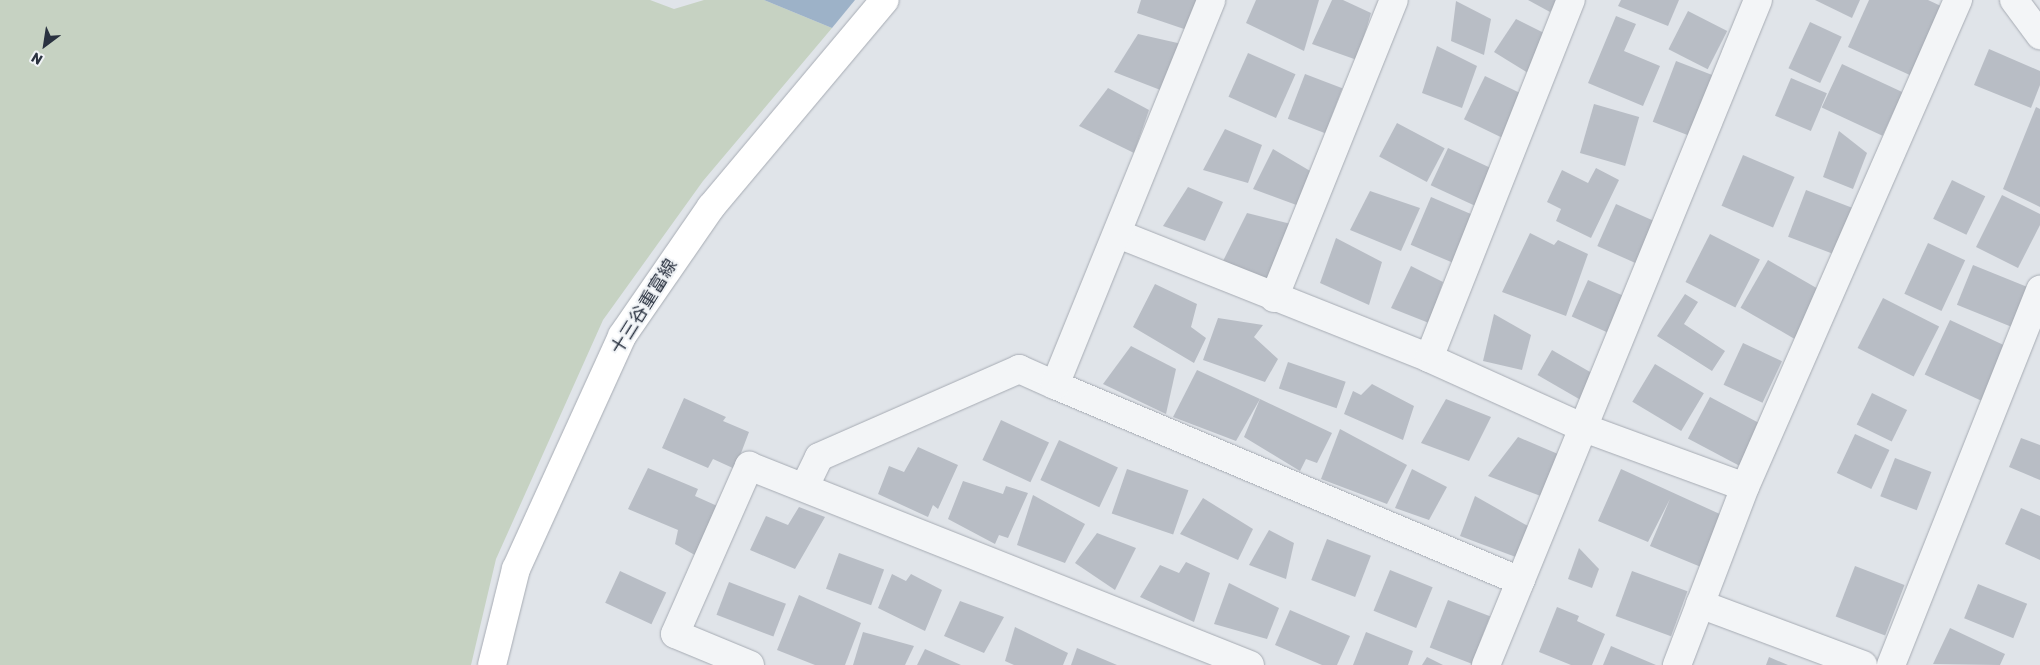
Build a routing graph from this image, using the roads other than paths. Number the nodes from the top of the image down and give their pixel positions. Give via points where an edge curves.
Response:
1 (885, 0) edge
2 (1211, 0) edge
3 (1394, 0) edge
4 (1571, 0) edge
5 (1758, 0) edge
6 (1958, 0) edge
7 (2014, 0) edge
8 (2040, 35) edge
9 (1118, 234) junction
10 (2040, 290) edge
11 (1274, 298) junction
12 (1429, 358) junction
13 (1055, 385) junction
14 (1584, 428) junction
15 (805, 486) junction
16 (1745, 487) junction
17 (1520, 581) junction
18 (1700, 604) junction
19 (492, 665) edge
20 (750, 665) edge
21 (1250, 665) edge
22 (1486, 665) edge
23 (1678, 665) edge
24 (1863, 665) edge
25 (1891, 665) edge

1 - 19 main road, 十三谷重富線 via 711,207 622,336 516,569
2 - 9 street
3 - 11 street
4 - 12 street
5 - 14 street
6 - 16 street
7 - 8 street
9 - 11 street
9 - 13 street
10 - 25 street
11 - 12 street
12 - 14 street
13 - 15 street via 1019,369 818,456
13 - 17 street
14 - 16 street
14 - 17 street
15 - 20 street via 749,466 675,634
15 - 21 street
16 - 18 street
17 - 22 street
18 - 23 street
18 - 24 street

